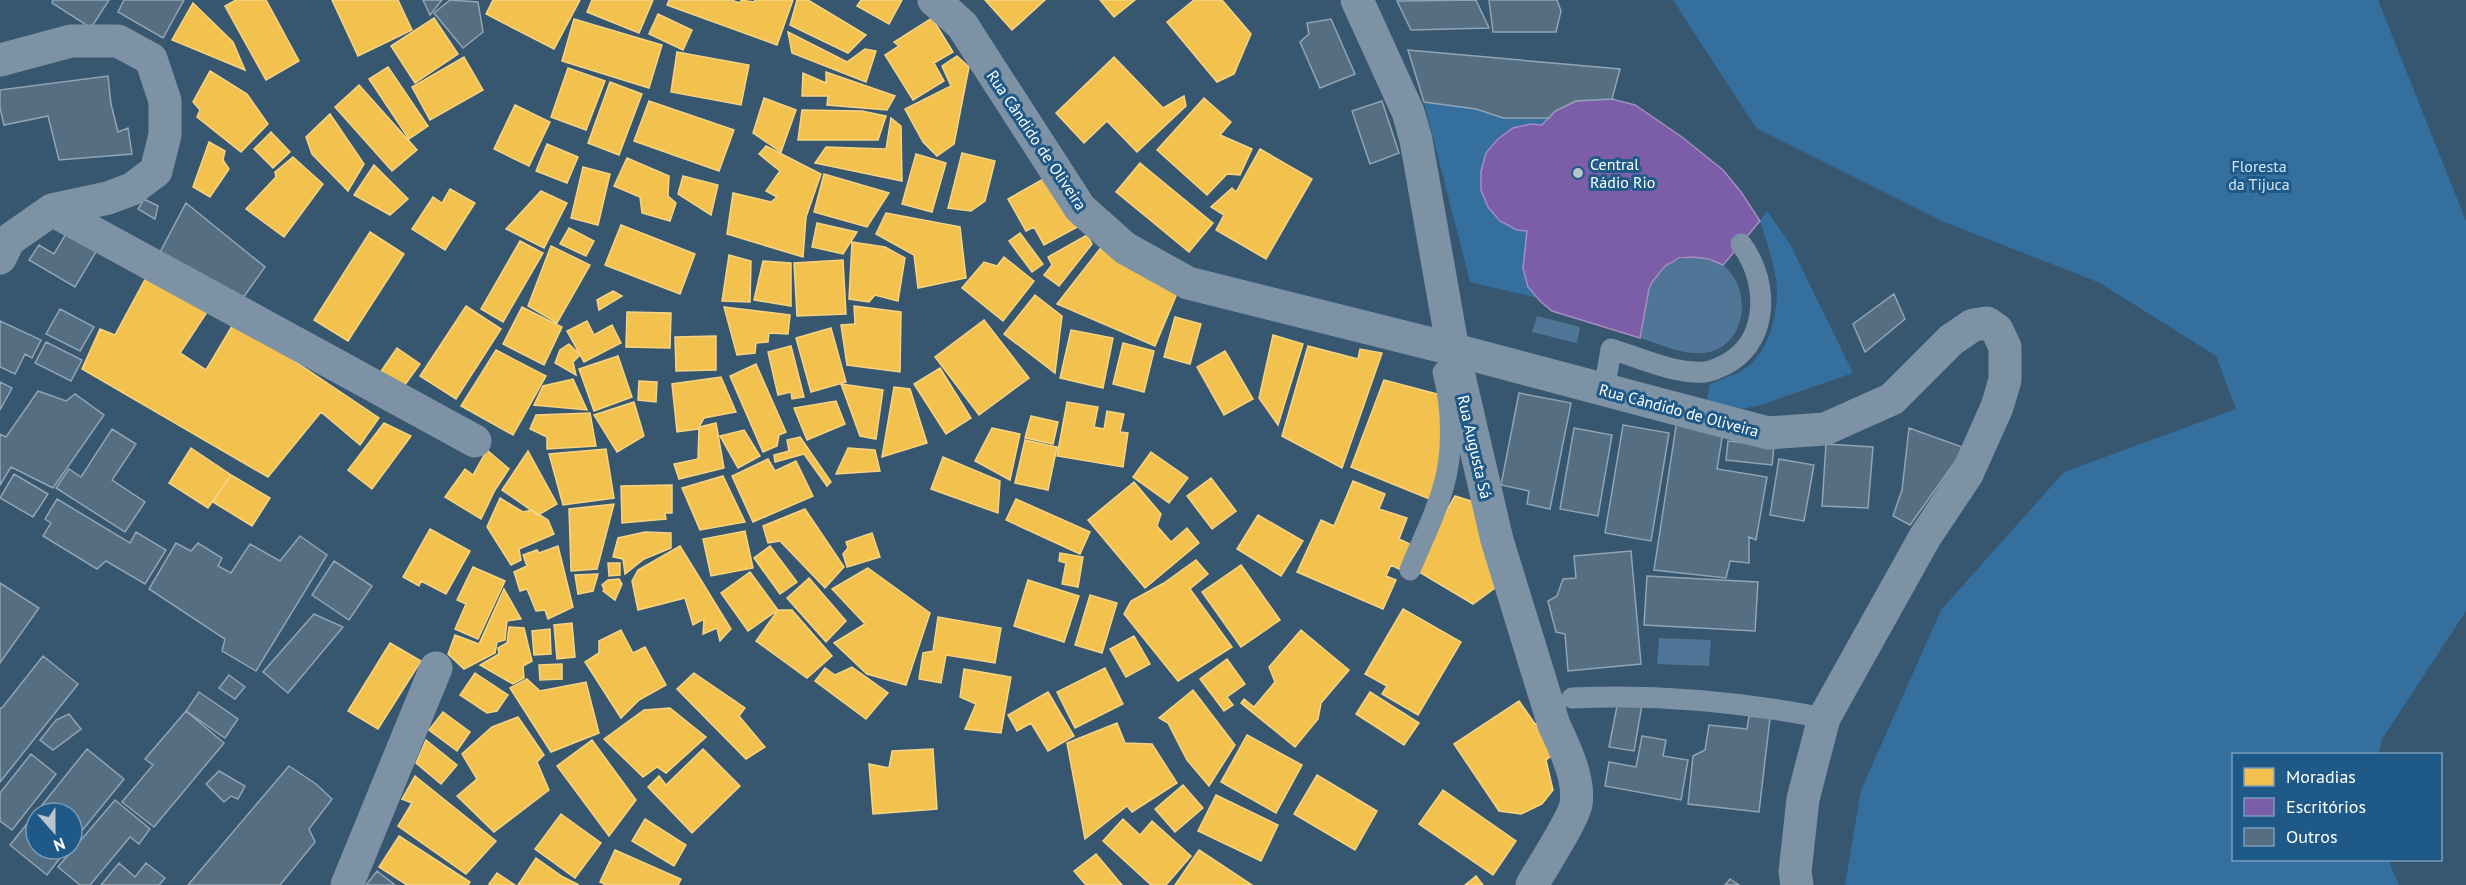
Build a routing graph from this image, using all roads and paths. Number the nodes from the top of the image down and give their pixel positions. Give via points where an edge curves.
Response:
1 (934, 0) edge
2 (1357, 0) edge
3 (0, 60) edge
4 (52, 210) junction
5 (1741, 244) dead end
6 (0, 258) edge
7 (1444, 347) junction
8 (1604, 391) junction
9 (475, 441) dead end
10 (1410, 570) dead end
11 (436, 668) dead end
12 (1572, 698) dead end
13 (1824, 718) junction
14 (347, 885) edge
15 (1532, 885) edge
16 (1797, 885) edge

1 - 7 street, Rua Cândido de Oliveira via 962,25 1080,208 1125,248 1188,283
2 - 7 street, Rua Augusta Sá via 1411,122
3 - 4 street via 71,41 118,41 151,59 165,101 165,135 156,171 132,189
4 - 6 street via 9,240
4 - 9 street
5 - 8 lane via 1756,273 1761,295 1756,334 1742,354 1706,372 1683,371 1611,349
7 - 8 street, Rua Cândido de Oliveira
7 - 10 lane via 1449,459 1443,488
7 - 15 street, Rua Augusta Sá via 1497,540 1575,786 1576,807
8 - 13 street, Rua Cândido de Oliveira via 1768,433 1825,429 1892,399 1951,340 1973,324 1987,323 1997,330 2005,347 2005,380 1993,417 1967,474 1925,537
11 - 14 street
12 - 13 lane via 1620,696 1775,708
13 - 16 street, Rua Cândido de Oliveira via 1803,799

